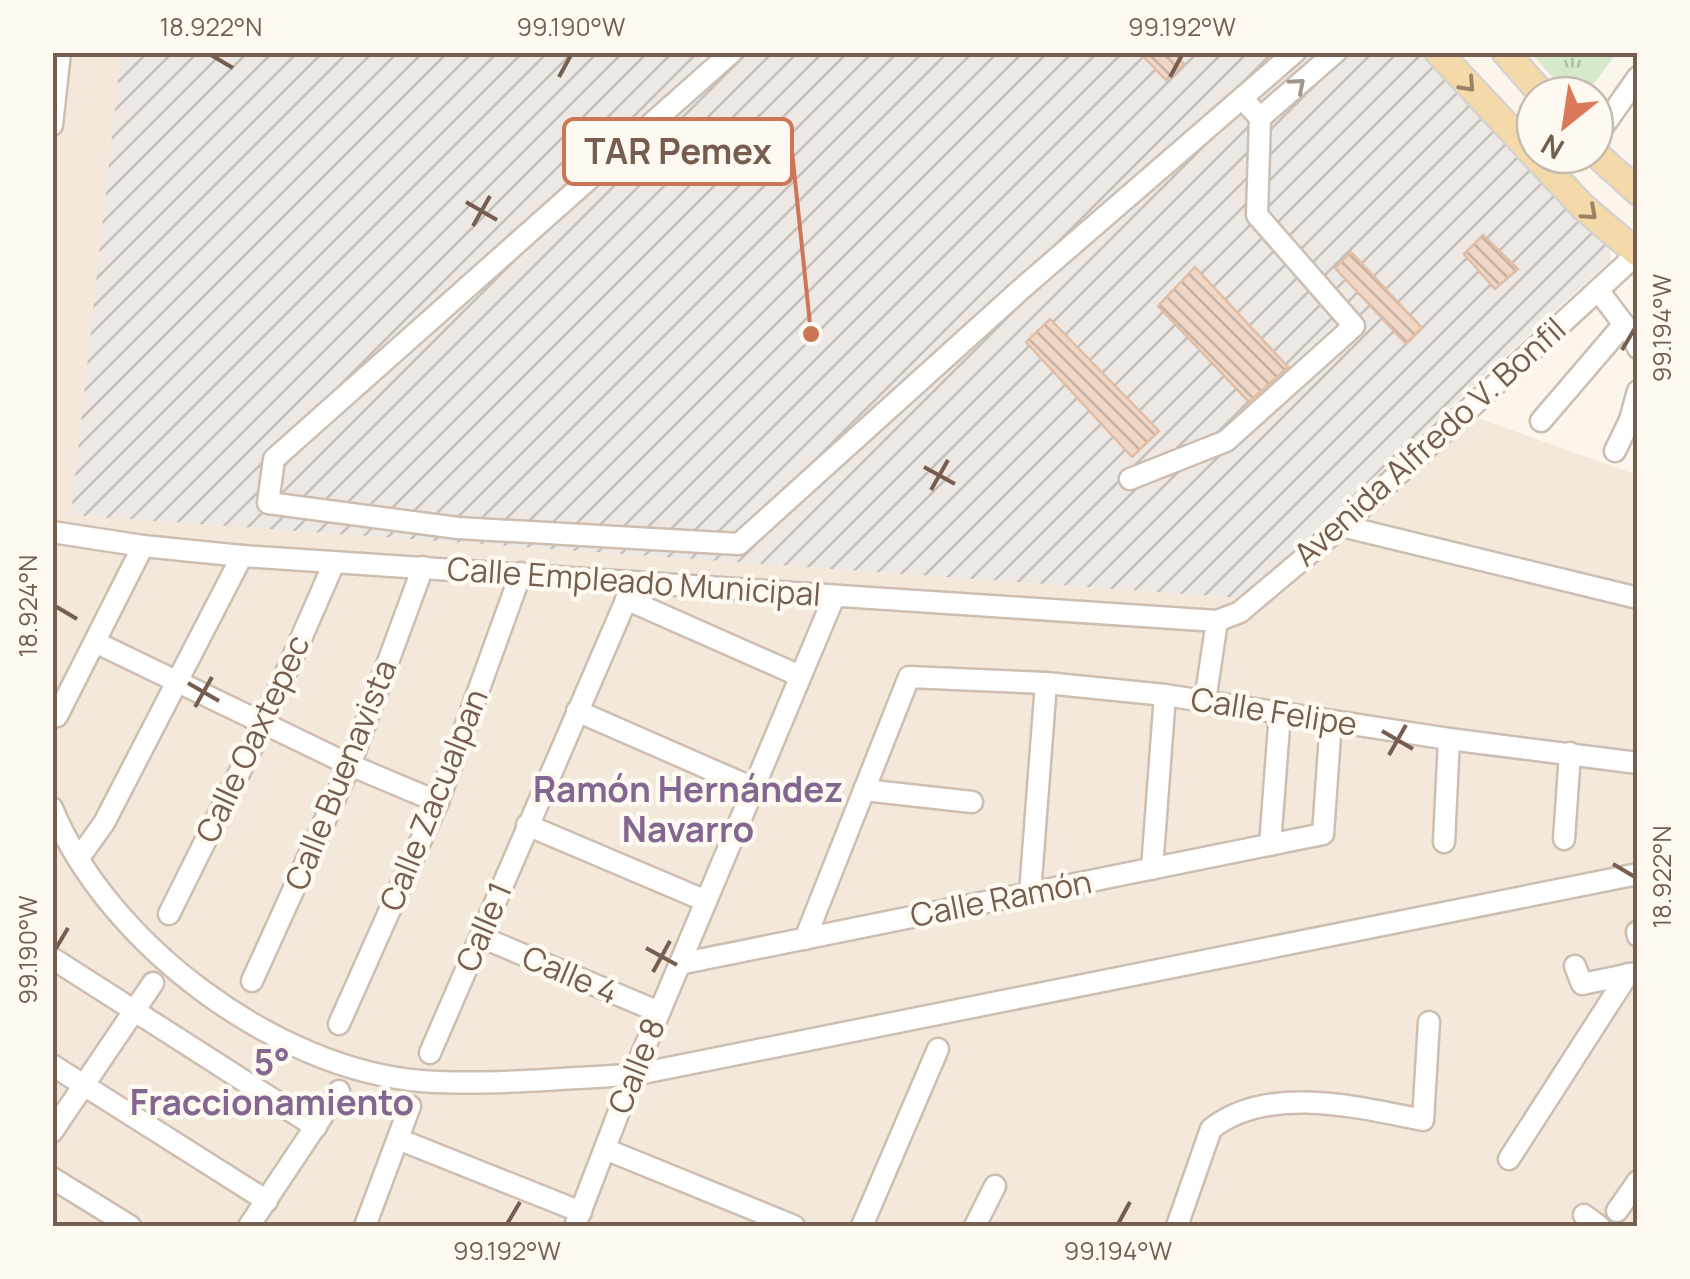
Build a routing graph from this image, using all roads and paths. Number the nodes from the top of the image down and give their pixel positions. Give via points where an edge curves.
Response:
1 (60, 52) edge
2 (732, 52) edge
3 (1295, 52) edge
4 (1336, 52) edge
5 (1438, 52) edge
6 (1505, 52) edge
7 (1525, 75) edge
8 (1638, 77) edge
9 (1243, 100) junction
10 (1615, 110) edge
11 (1260, 118) junction
12 (52, 125) edge
13 (1615, 171) edge
14 (1638, 192) edge
15 (1637, 254) edge
16 (1598, 290) junction
17 (1624, 324) junction
18 (1638, 348) edge
19 (1638, 391) edge
20 (1542, 421) dead end
21 (1615, 451) dead end
22 (1130, 479) dead end
23 (1342, 526) junction
24 (52, 532) edge
25 (143, 546) junction
26 (242, 556) junction
27 (334, 563) junction
28 (423, 567) junction
29 (522, 573) junction
30 (630, 590) junction
31 (834, 597) junction
32 (1638, 598) edge
33 (1217, 621) junction
34 (95, 642) junction
35 (800, 676) junction
36 (180, 681) junction
37 (1046, 683) junction
38 (1165, 695) junction
39 (1205, 701) junction
40 (577, 711) junction
41 (1280, 714) junction
42 (57, 716) dead end
43 (1330, 721) junction
44 (264, 723) junction
45 (1448, 739) junction
46 (1570, 754) junction
47 (1638, 762) edge
48 (350, 766) junction
49 (753, 788) junction
50 (864, 790) junction
51 (438, 802) junction
52 (972, 802) dead end
53 (52, 808) edge
54 (527, 825) junction
55 (1564, 839) dead end
56 (1444, 842) dead end
57 (1270, 845) junction
58 (86, 846) dead end
59 (1152, 869) junction
60 (1638, 874) edge
61 (1030, 893) junction
62 (706, 901) junction
63 (169, 914) dead end
64 (480, 938) junction
65 (805, 938) junction
66 (52, 958) edge
67 (679, 964) junction
68 (1575, 966) dead end
69 (1633, 974) edge
70 (252, 981) dead end
71 (153, 984) dead end
72 (134, 1012) junction
73 (659, 1012) junction
74 (1429, 1022) dead end
75 (339, 1024) dead end
76 (938, 1049) dead end
77 (430, 1053) dead end
78 (52, 1065) edge
79 (632, 1074) junction
80 (84, 1086) junction
81 (339, 1091) dead end
82 (410, 1106) dead end
83 (316, 1127) junction
84 (52, 1132) edge
85 (398, 1139) junction
86 (605, 1148) junction
87 (1509, 1158) dead end
88 (52, 1178) edge
89 (1638, 1181) edge
90 (994, 1186) dead end
91 (267, 1200) junction
92 (1618, 1211) dead end
93 (578, 1219) edge
94 (130, 1226) edge
95 (250, 1226) edge
96 (365, 1226) edge
97 (794, 1226) edge
98 (862, 1226) edge
99 (975, 1226) edge
100 (1177, 1226) edge

1 - 12 street
2 - 9 street via 274,459 268,503 458,528 739,544
3 - 9 street
11 -> 4 street
5 -> 15 main road via 1582,206
6 - 7 main road
8 - 10 street
9 - 11 street
11 - 22 street via 1257,216 1354,326 1226,440
13 - 14 main road
15 - 16 street, Avenida Alfredo V. Bonfil
16 - 17 street
16 - 23 street, Avenida Alfredo V. Bonfil
17 - 18 street
17 - 20 street
19 - 21 street
23 - 32 street
23 - 33 street, Avenida Alfredo V. Bonfil via 1240,612
24 - 25 street, Calle Empleado Municipal
25 - 26 street, Calle Empleado Municipal
25 - 34 street
26 - 27 street, Calle Empleado Municipal
26 - 36 street
27 - 28 street, Calle Empleado Municipal
27 - 44 street, Calle Oaxtepec
28 - 29 street, Calle Empleado Municipal
28 - 48 street, Calle Buenavista
29 - 30 street, Calle Empleado Municipal
29 - 51 street, Calle Zacualpan
30 - 31 street, Calle Empleado Municipal
30 - 35 street
30 - 40 street, Calle 1
31 - 33 street, Calle Empleado Municipal
31 - 35 street, Calle 8
33 - 39 street
34 - 36 street
34 - 42 street
35 - 49 street, Calle 8
36 - 44 street
36 - 58 street
37 - 38 street, Calle Felipe
37 - 50 street, Calle Felipe via 909,677
37 - 61 street
38 - 39 street, Calle Felipe
38 - 59 street
39 - 41 street, Calle Felipe
40 - 49 street
40 - 54 street, Calle 1
41 - 43 street, Calle Felipe
41 - 57 street
43 - 45 street, Calle Felipe
43 - 57 street, Calle Ramón via 1322,834
44 - 48 street
44 - 63 street, Calle Oaxtepec
45 - 46 street, Calle Felipe
45 - 56 street
46 - 47 street, Calle Felipe
46 - 55 street
48 - 51 street
48 - 70 street, Calle Buenavista
49 - 62 street, Calle 8
50 - 52 street
50 - 65 street
51 - 75 street, Calle Zacualpan
53 - 79 street via 127,925 162,958 232,1012 324,1059 418,1080 495,1083
54 - 62 street
54 - 64 street, Calle 1
57 - 59 street, Calle Ramón
59 - 61 street, Calle Ramón
60 - 79 street
61 - 65 street, Calle Ramón
62 - 67 street, Calle 8
64 - 73 street, Calle 4
64 - 77 street, Calle 1
65 - 67 street, Calle Ramón
66 - 72 street
67 - 73 street, Calle 8
68 - 69 street via 1582,984
69 - 87 street
71 - 72 street
72 - 80 street
72 - 83 street
73 - 79 street, Calle 8
74 - 100 street via 1423,1120 1284,1102 1223,1120 1211,1129
76 - 98 street
78 - 80 street
79 - 86 street, Calle 8
80 - 84 street
80 - 91 street
81 - 83 street
82 - 85 street
83 - 91 street
85 - 93 street
85 - 96 street
86 - 93 street, Calle 8
86 - 97 street
88 - 94 street
89 - 92 street
90 - 99 street
91 - 95 street

